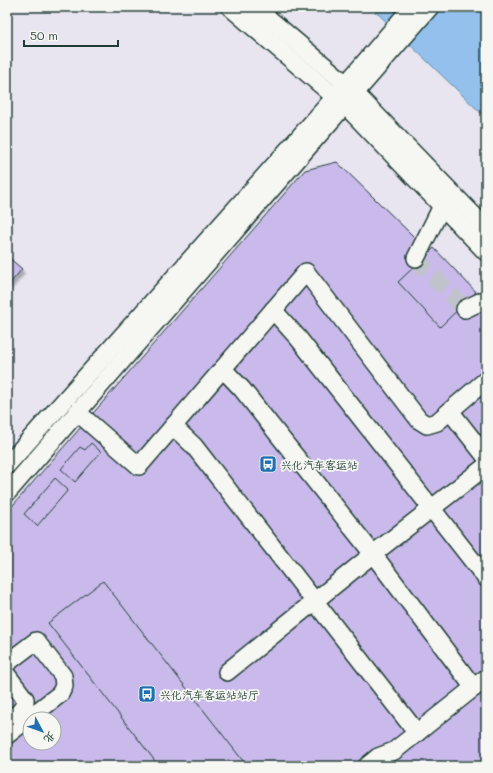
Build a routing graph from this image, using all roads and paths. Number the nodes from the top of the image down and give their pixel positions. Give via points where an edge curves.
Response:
1 (230, 7) edge
2 (255, 7) edge
3 (412, 7) edge
4 (430, 7) edge
5 (395, 37) junction
6 (345, 95) junction
7 (442, 206) junction
8 (486, 228) edge
9 (486, 252) edge
10 (416, 258) dead end
11 (486, 299) edge
12 (465, 309) dead end
13 (273, 310) junction
14 (223, 369) junction
15 (486, 380) edge
16 (450, 411) junction
17 (77, 412) junction
18 (173, 426) junction
19 (486, 457) edge
20 (7, 464) edge
21 (486, 466) edge
22 (7, 493) edge
23 (432, 508) junction
24 (373, 554) junction
25 (486, 578) edge
26 (314, 601) junction
27 (7, 663) edge
28 (227, 672) dead end
29 (7, 675) edge
30 (480, 683) edge
31 (7, 721) edge
32 (416, 733) junction
33 (7, 735) edge
34 (368, 766) edge

1 - 6 street
2 - 6 street
3 - 5 street
4 - 5 street
5 - 6 street
6 - 7 street
6 - 8 street
6 - 17 street
6 - 20 street
7 - 9 street
7 - 10 street
11 - 12 street
13 - 14 street
13 - 16 street via 306,272 419,420 427,425 438,422
13 - 23 street via 299,338
14 - 18 street
14 - 24 street via 242,389
15 - 16 street
16 - 19 street
17 - 18 street via 139,466
17 - 22 street
18 - 26 street via 194,446
21 - 23 street
23 - 24 street
23 - 25 street
24 - 26 street
24 - 30 street
26 - 28 street
26 - 32 street
27 - 33 street via 36,641 63,676 64,686 60,694
29 - 31 street via 25,699 23,709
30 - 32 street
32 - 34 street via 394,751 378,757

